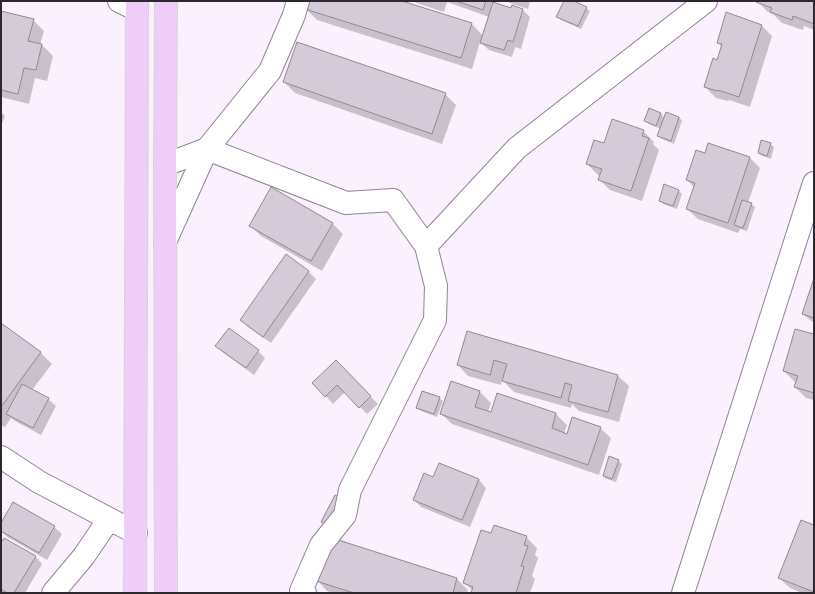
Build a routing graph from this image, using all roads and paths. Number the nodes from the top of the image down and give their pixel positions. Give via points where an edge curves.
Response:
1 (166, 1) edge
2 (298, 1) edge
3 (706, 1) edge
4 (131, 4) edge
5 (207, 149) junction
6 (165, 164) junction
7 (814, 183) edge
8 (165, 242) junction
9 (426, 246) junction
10 (1, 457) edge
11 (109, 519) junction
12 (136, 533) junction
13 (53, 593) edge
14 (135, 593) edge
15 (166, 593) edge
16 (305, 593) edge
17 (683, 593) edge

1 - 6 main road
2 - 5 street via 270,71
3 - 9 street via 517,148
4 - 12 main road
5 - 6 street
5 - 8 street
5 - 9 street via 346,203 393,200
6 - 8 main road
7 - 17 street
8 - 15 main road
9 - 16 street via 436,286 435,320 350,490 346,514 321,545 301,592
10 - 11 street via 39,482
11 - 12 street
11 - 13 street via 84,556
12 - 14 main road

